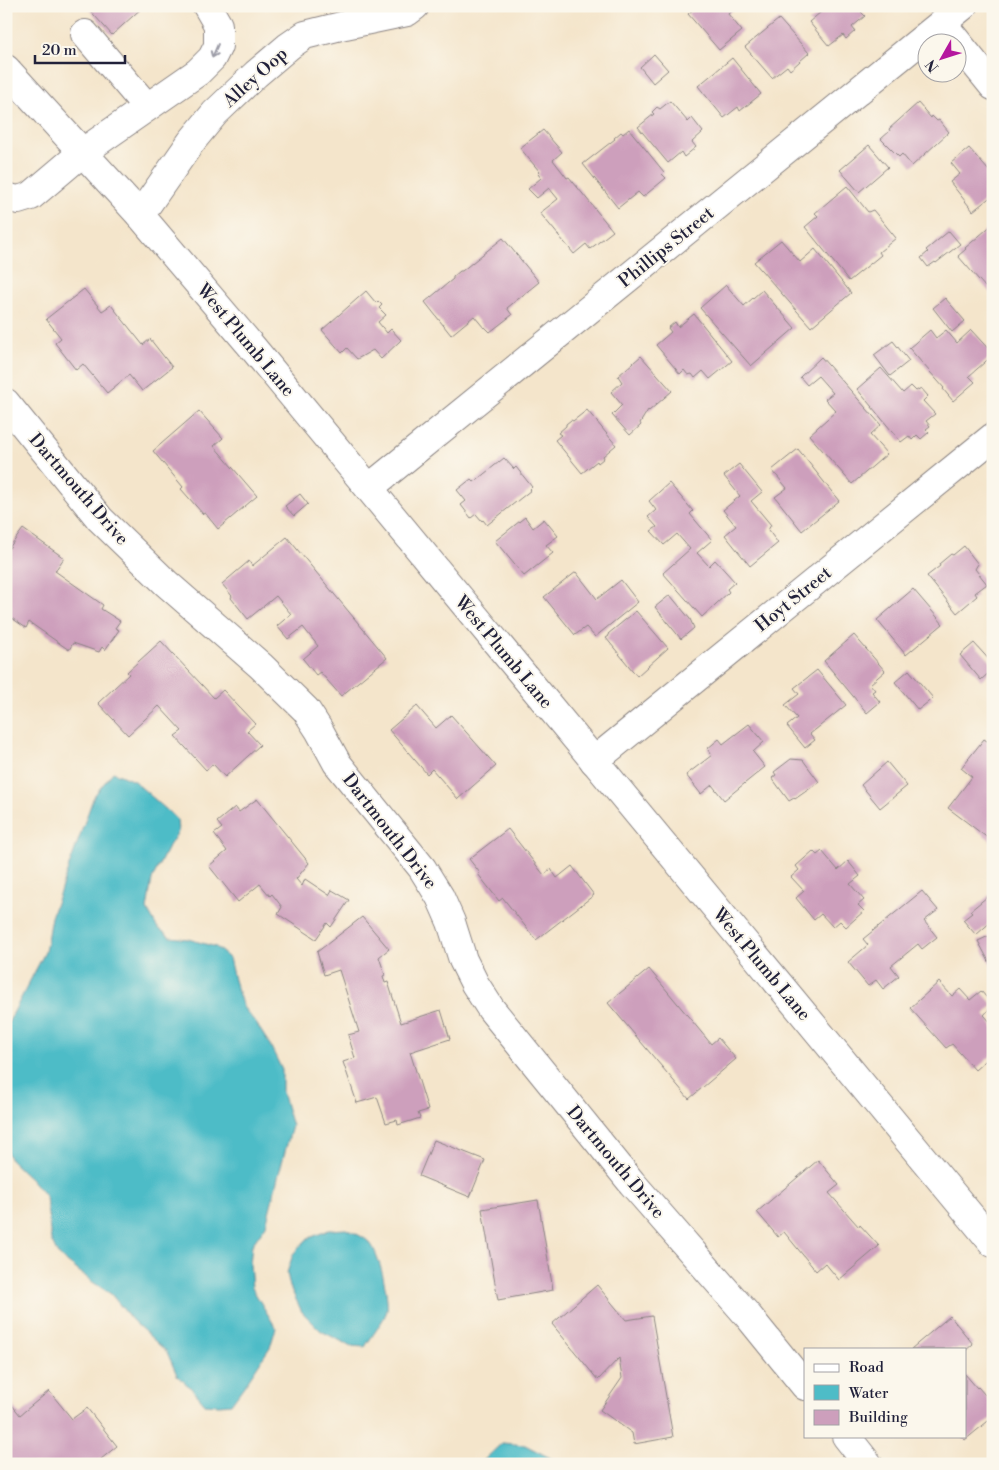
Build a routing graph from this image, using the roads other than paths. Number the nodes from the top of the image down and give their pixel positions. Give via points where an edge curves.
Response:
1 (207, 6) edge
2 (415, 6) edge
3 (963, 6) edge
4 (942, 23) junction
5 (85, 34) dead end
6 (6, 69) edge
7 (993, 86) edge
8 (147, 107) junction
9 (83, 152) junction
10 (6, 197) edge
11 (140, 215) junction
12 (6, 403) edge
13 (993, 437) edge
14 (368, 488) junction
15 (594, 761) junction
16 (993, 1243) edge
17 (804, 1385) edge
18 (848, 1438) edge
19 (868, 1464) edge

1 -> 8 street via 218,25 218,46 212,58 198,72
2 - 11 street, Alley Oop via 408,12 305,35 289,46 215,113
3 - 4 street, Phillips Street
4 - 7 street
4 - 14 street, Phillips Street
5 - 8 street
6 - 9 street, West Plumb Lane
8 - 9 street
9 - 10 street via 31,196 18,200
9 - 11 street, West Plumb Lane
11 - 14 street, West Plumb Lane
12 - 17 street, Dartmouth Drive via 100,519 306,710 337,763 422,868 440,897 463,960 492,1009 626,1175
13 - 15 street, Hoyt Street
14 - 15 street, West Plumb Lane
15 - 16 street, West Plumb Lane
18 - 19 street

